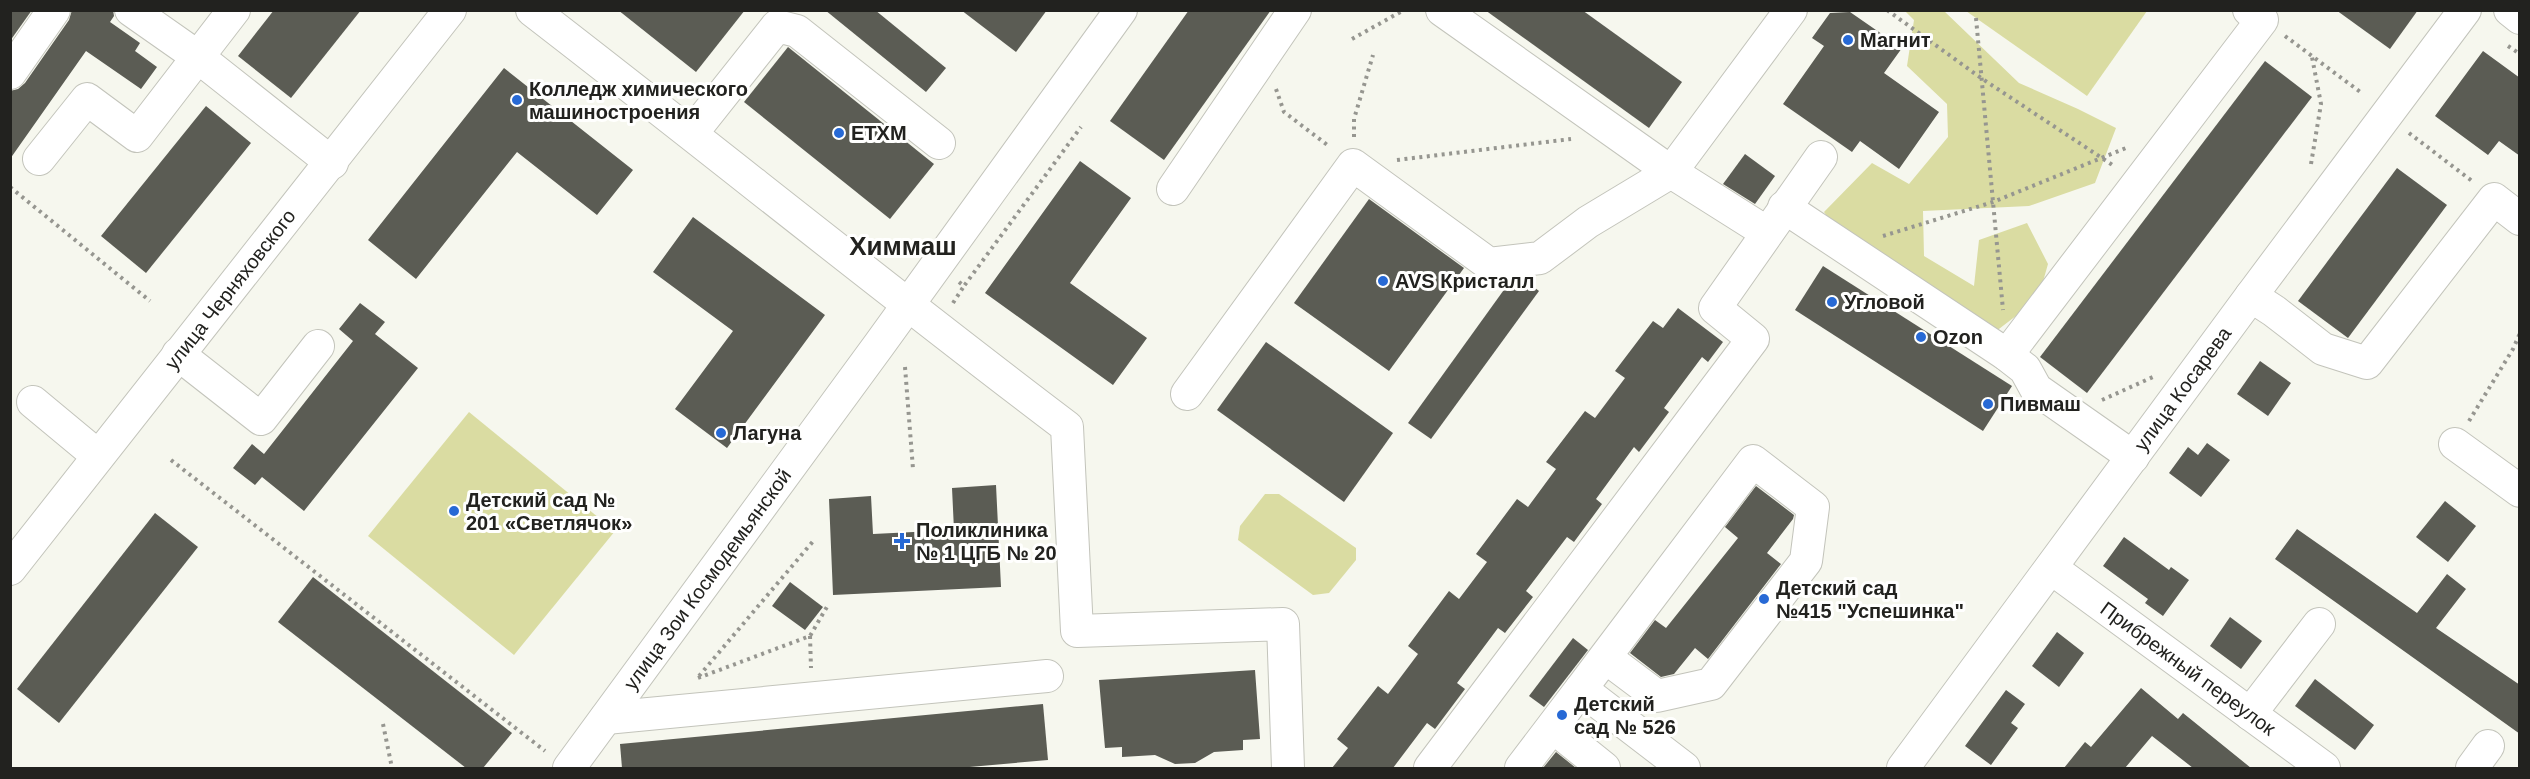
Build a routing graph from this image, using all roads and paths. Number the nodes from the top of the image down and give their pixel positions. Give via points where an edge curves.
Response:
1 (54, 10) edge
2 (131, 10) edge
3 (234, 10) edge
4 (450, 10) edge
5 (532, 10) edge
6 (1121, 10) edge
7 (1295, 10) edge
8 (1404, 10) edge
9 (1442, 10) edge
10 (1791, 10) edge
11 (1887, 10) edge
12 (2465, 10) edge
13 (2510, 10) edge
14 (2256, 15) edge
15 (767, 18) edge
16 (1976, 18) dead end
17 (2520, 18) edge
18 (1352, 39) dead end
19 (1265, 54) junction
20 (1372, 55) dead end
21 (2312, 56) junction
22 (198, 57) junction
23 (10, 73) edge
24 (1981, 78) junction
25 (2363, 94) dead end
26 (2387, 116) junction
27 (692, 133) junction
28 (1616, 133) junction
29 (939, 143) dead end
30 (2134, 145) dead end
31 (1821, 157) dead end
32 (2101, 157) junction
33 (39, 159) dead end
34 (332, 163) junction
35 (2311, 164) dead end
36 (1353, 165) junction
37 (1671, 172) junction
38 (2137, 182) junction
39 (10, 188) edge
40 (1173, 189) dead end
41 (2494, 199) junction
42 (1993, 202) junction
43 (1784, 207) junction
44 (2520, 219) edge
45 (1766, 232) junction
46 (1845, 248) junction
47 (2251, 296) junction
48 (150, 301) dead end
49 (907, 306) junction
50 (2520, 333) edge
51 (318, 346) dead end
52 (178, 354) junction
53 (2007, 355) junction
54 (905, 367) dead end
55 (2153, 377) dead end
56 (1187, 394) dead end
57 (33, 402) dead end
58 (2095, 403) dead end
59 (2455, 444) joint
60 (98, 456) junction
61 (2133, 457) junction
62 (171, 460) dead end
63 (913, 469) dead end
64 (2520, 491) edge
65 (815, 539) dead end
66 (2051, 568) junction
67 (10, 569) edge
68 (828, 605) dead end
69 (2319, 624) dead end
70 (1605, 657) junction
71 (1047, 676) dead end
72 (698, 678) junction
73 (688, 684) dead end
74 (1581, 689) junction
75 (2250, 714) junction
76 (606, 718) junction
77 (383, 724) dead end
78 (1553, 727) junction
79 (561, 764) edge
80 (392, 768) edge
81 (1288, 768) edge
82 (1430, 768) edge
83 (1521, 768) edge
84 (1604, 768) edge
85 (1684, 768) edge
86 (1903, 768) edge
87 (2325, 768) edge

1 - 23 street
2 - 22 street
3 - 22 street
4 - 34 street, улица Черняховского
5 - 27 street
6 - 49 street, улица Зои Космодемьянской
7 - 19 street
8 - 18 path
9 - 28 street
10 - 37 street
11 - 24 path
12 - 26 street, улица Косарева
13 - 17 street
14 - 21 path
14 - 38 street
15 - 27 street
15 - 29 street via 797,31
16 - 24 path
19 - 36 path via 1284,112
19 - 40 street
20 - 36 path via 1354,119
21 - 25 path
21 - 35 path via 2321,104
22 - 33 street via 137,136 87,99
22 - 34 street
24 - 32 path
24 - 42 path
26 - 41 path
26 - 47 street, улица Косарева
27 - 49 street
28 - 36 path
28 - 37 street
30 - 32 path
31 - 43 street
32 - 38 path
32 - 42 path
34 - 52 street, улица Черняховского
36 - 37 street via 1489,264 1532,269 1588,222
36 - 56 street
37 - 45 street
38 - 53 street
39 - 48 path
41 - 44 street
41 - 47 street via 2367,363 2323,349
42 - 46 path
42 - 53 path
43 - 45 street
43 - 46 street
45 - 82 street via 1715,308 1753,339
46 - 53 street
47 - 61 street, улица Косарева
49 - 76 street, улица Зои Космодемьянской
49 - 81 street via 1067,428 1077,631 1283,624
50 - 59 path
51 - 52 street via 261,419
52 - 60 street, улица Черняховского
53 - 61 street via 2025,369 2036,389
54 - 63 path
55 - 58 path
57 - 60 street
59 - 64 street
60 - 67 street, улица Черняховского
61 - 66 street, улица Косарева
62 - 79 path
65 - 72 path
66 - 75 street, Прибрежный переулок
66 - 86 street, улица Косарева
68 - 72 path via 810,636
69 - 75 street
70 - 70 street via 1753,461 1813,507 1806,561 1711,684 1657,696
70 - 74 street
71 - 76 street
72 - 73 path
74 - 78 street
74 - 85 street
75 - 87 street, Прибрежный переулок
76 - 79 street, улица Зои Космодемьянской
77 - 80 path
78 - 83 street
78 - 84 street

